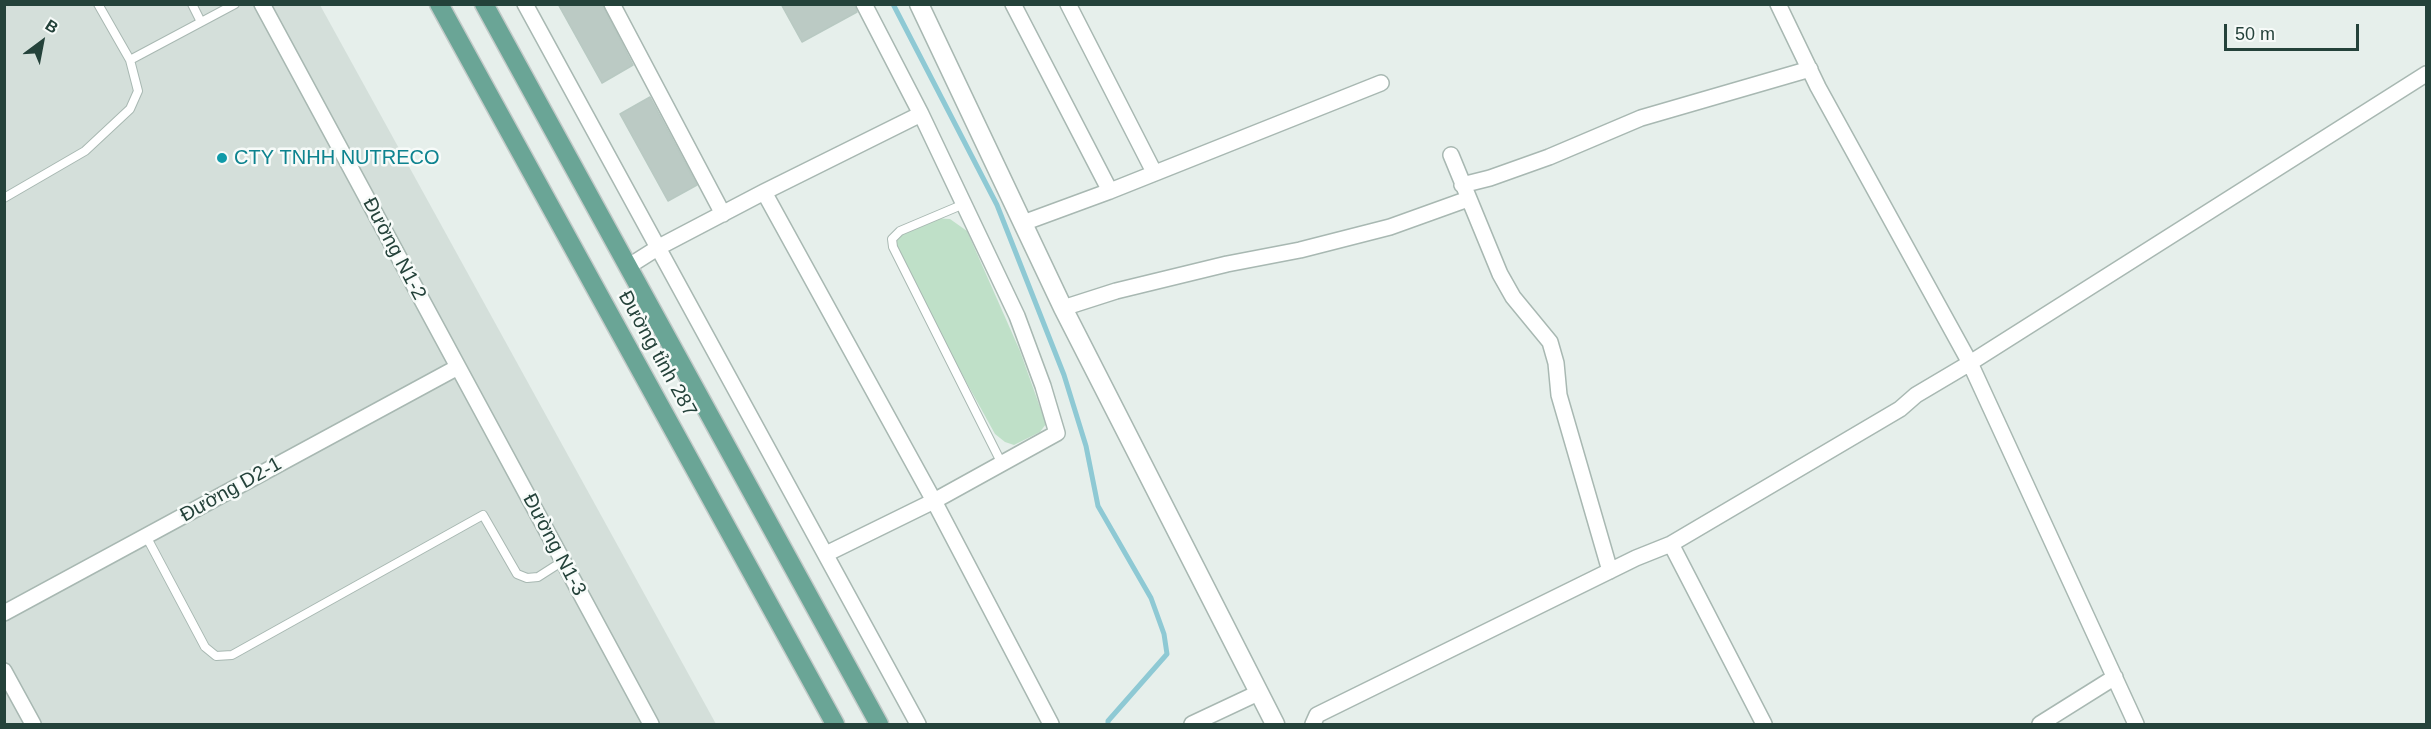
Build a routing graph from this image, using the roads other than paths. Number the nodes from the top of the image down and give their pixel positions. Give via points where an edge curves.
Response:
1 (98, 4) edge
2 (192, 4) edge
3 (235, 4) edge
4 (262, 4) edge
5 (439, 4) edge
6 (484, 4) edge
7 (525, 4) edge
8 (612, 4) edge
9 (864, 4) edge
10 (919, 4) edge
11 (1013, 4) edge
12 (1068, 4) edge
13 (1778, 4) edge
14 (201, 22) junction
15 (130, 60) junction
16 (1810, 69) junction
17 (2427, 74) edge
18 (1381, 83) dead end
19 (921, 114) junction
20 (1451, 155) dead end
21 (1154, 172) junction
22 (1110, 191) junction
23 (764, 192) junction
24 (1465, 192) junction
25 (4, 198) edge
26 (964, 204) junction
27 (723, 214) junction
28 (1023, 223) junction
29 (659, 247) junction
30 (629, 266) junction
31 (1063, 308) junction
32 (1970, 363) junction
33 (458, 367) junction
34 (1002, 464) junction
35 (934, 501) junction
36 (146, 536) junction
37 (1671, 544) junction
38 (826, 554) junction
39 (563, 561) junction
40 (1610, 571) junction
41 (4, 613) edge
42 (4, 671) edge
43 (2115, 677) junction
44 (1258, 693) junction
45 (33, 724) edge
46 (651, 724) edge
47 (835, 724) edge
48 (879, 724) edge
49 (918, 724) edge
50 (1051, 724) edge
51 (1192, 724) edge
52 (1275, 724) edge
53 (1313, 724) edge
54 (1764, 724) edge
55 (2040, 724) edge
56 (2136, 724) edge

1 - 15 lane
2 - 14 lane
3 - 14 lane
4 - 33 street, Đường N1-2
5 - 47 main road, Đường tỉnh 287
6 - 30 main road, Đường tỉnh 287
7 - 29 street
8 - 27 street
9 - 19 street
10 - 28 street
11 - 22 street
12 - 21 street
13 - 16 street
14 - 15 lane
15 - 25 lane via 138,91 130,109 85,151
16 - 24 street via 1641,118 1490,178
16 - 32 street
17 - 32 street
18 - 21 street
19 - 23 street
19 - 26 street
20 - 24 street
21 - 22 street
22 - 28 street
23 - 27 street
23 - 35 street
24 - 31 street via 1390,227 1138,285
24 - 40 street via 1513,297 1551,342 1559,394
26 - 34 street via 1017,316 1057,433
26 - 34 lane via 900,231 892,239 893,247
27 - 29 street
28 - 31 street
29 - 30 street
29 - 38 street
30 - 48 main road, Đường tỉnh 287
31 - 44 street
32 - 37 street via 1890,415
32 - 43 street
33 - 36 street, Đường D2-1
33 - 39 street, Đường N1-3
34 - 35 street
35 - 38 street
35 - 50 street
36 - 39 lane via 205,647 216,656 232,655 483,515 517,574 538,577
36 - 41 street, Đường D2-1
37 - 40 street
37 - 54 street
38 - 49 street
39 - 46 street, Đường N1-3
40 - 53 street via 1317,715
42 - 45 street
43 - 55 street
43 - 56 street
44 - 51 street
44 - 52 street

